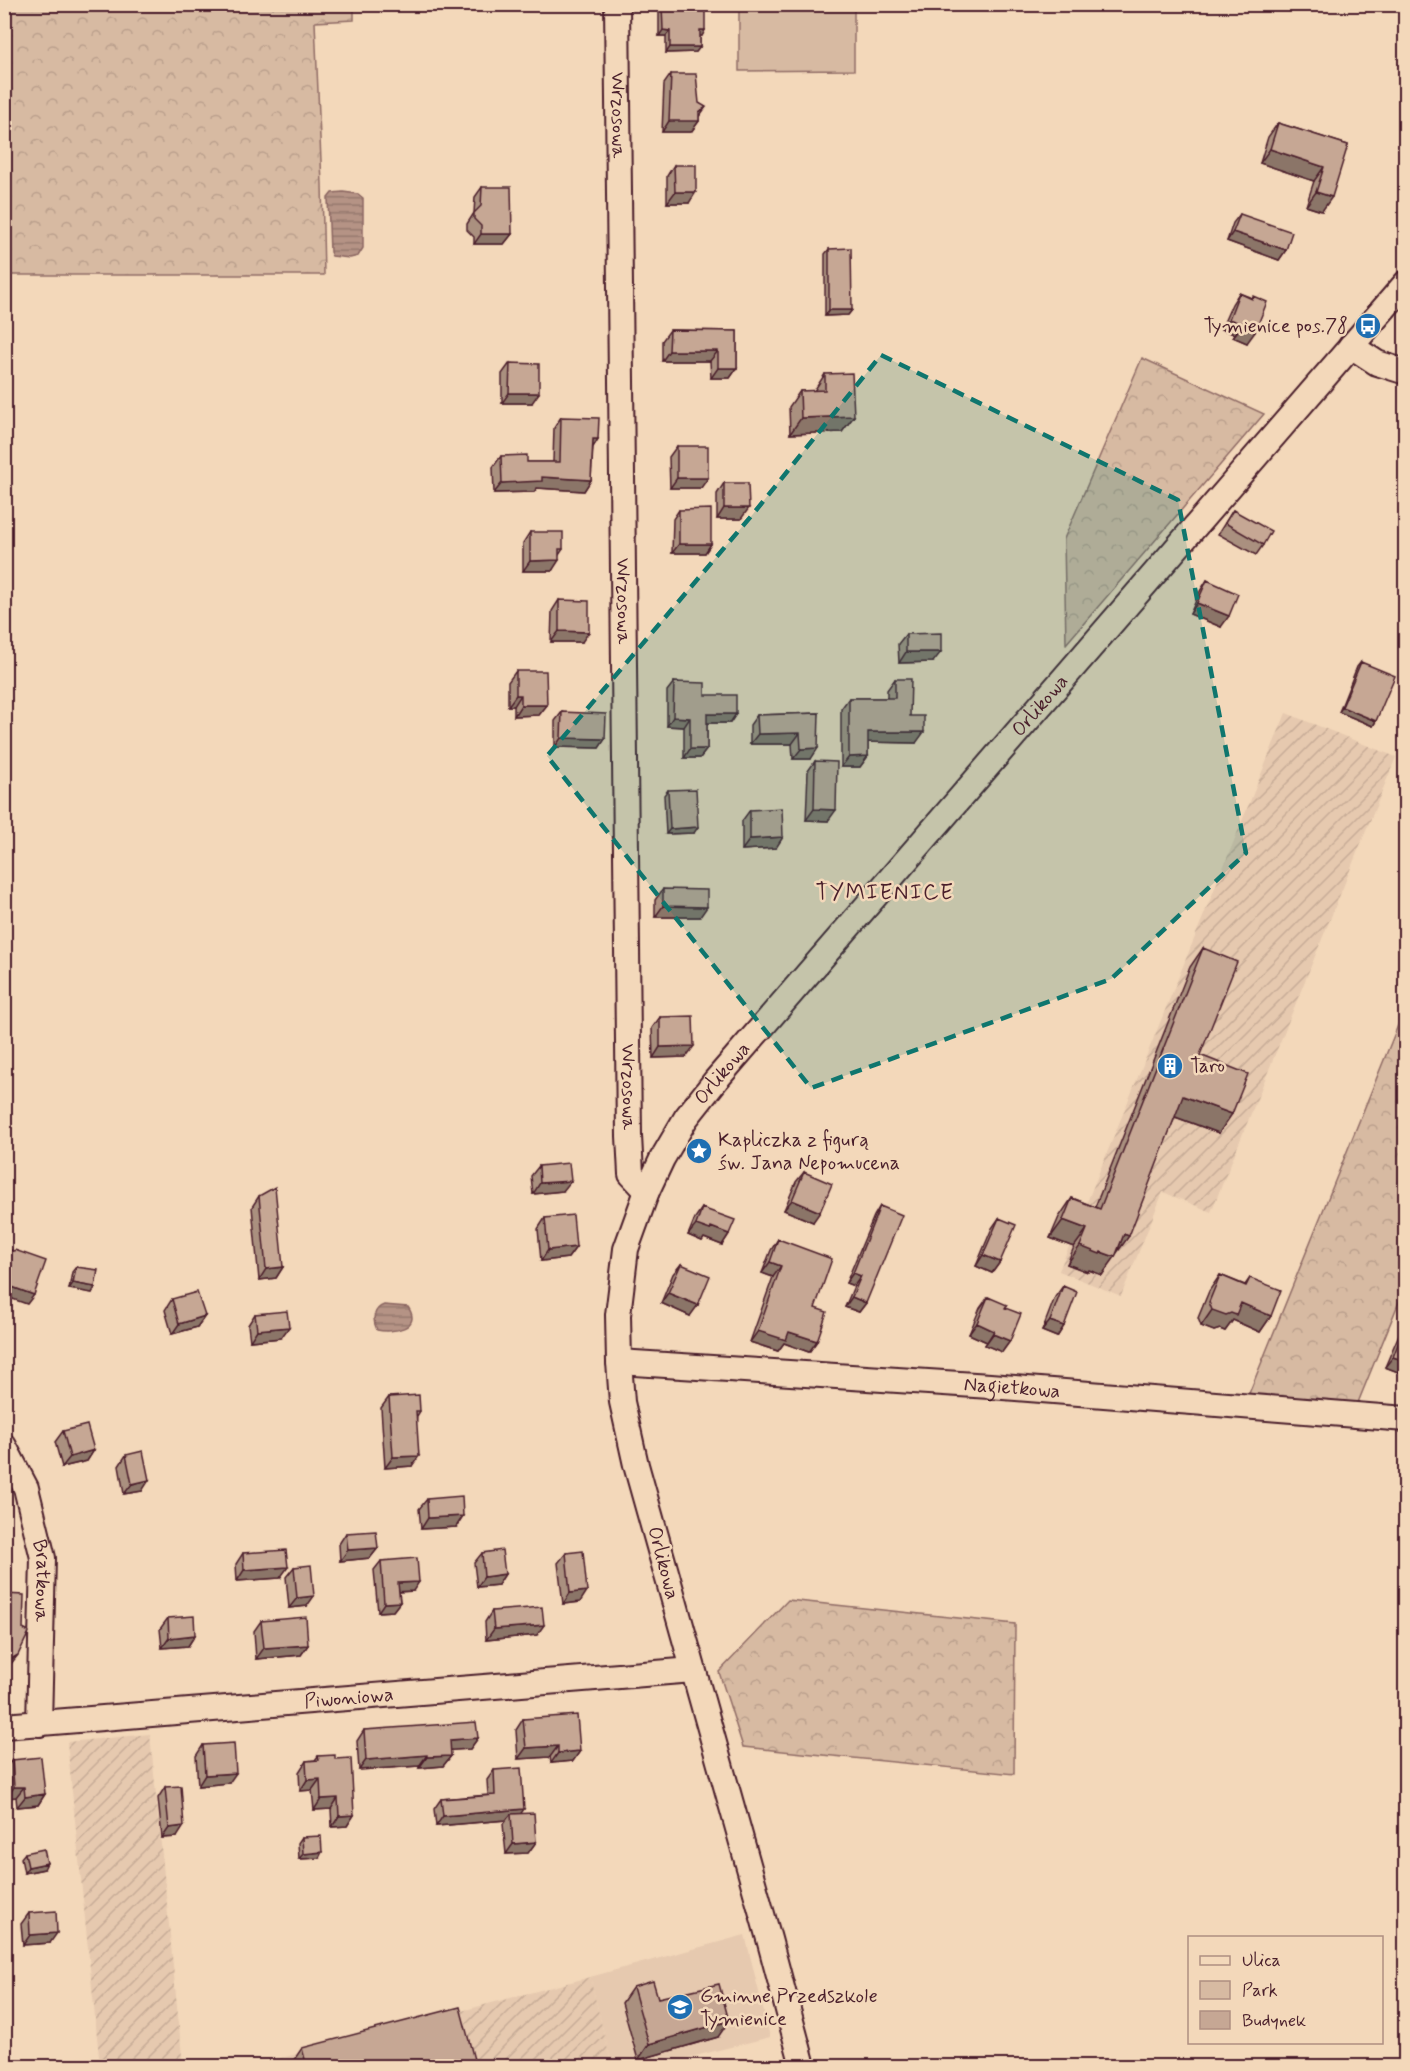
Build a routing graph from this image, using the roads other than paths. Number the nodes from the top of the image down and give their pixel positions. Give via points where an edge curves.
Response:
1 (617, 4) edge
2 (1406, 283) edge
3 (1351, 346) junction
4 (1406, 372) edge
5 (647, 1191) junction
6 (619, 1362) junction
7 (1406, 1419) edge
8 (4, 1446) edge
9 (693, 1670) junction
10 (39, 1724) junction
11 (4, 1726) edge
12 (803, 2067) edge

1 - 5 street, Wrzosowa via 629,1136 631,1174
2 - 3 street, Orlikowa
3 - 4 street via 1377,363
3 - 5 street, Orlikowa via 716,1080 686,1118
5 - 6 street, Orlikowa via 626,1249 618,1315
6 - 7 street, Nagietkowa via 1001,1386
6 - 9 street, Orlikowa via 622,1402 636,1465
8 - 10 street, Bratkowa via 26,1488 43,1558
9 - 10 street, Piwoniowa
9 - 12 street, Orlikowa
10 - 11 street, Piwoniowa

